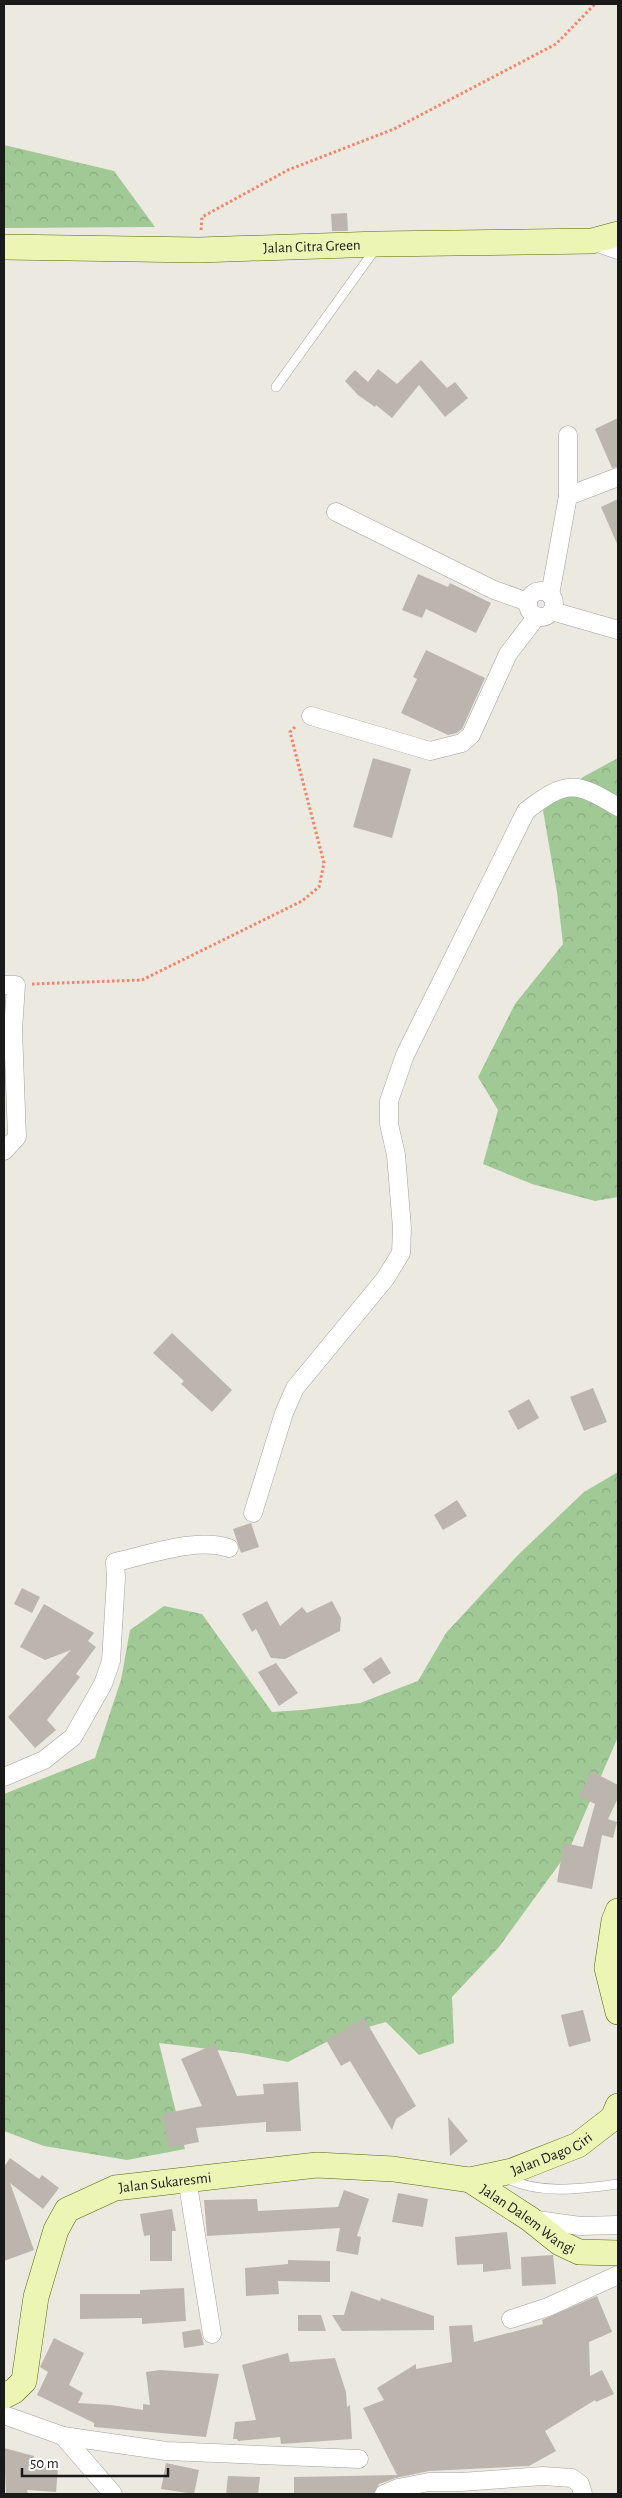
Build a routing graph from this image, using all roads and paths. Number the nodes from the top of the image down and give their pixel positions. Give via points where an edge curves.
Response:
1 (595, 4) edge
2 (618, 234) edge
3 (592, 241) junction
4 (379, 244) junction
5 (4, 247) edge
6 (199, 250) junction
7 (618, 250) edge
8 (276, 387) dead end
9 (568, 435) dead end
10 (618, 476) edge
11 (568, 496) junction
12 (336, 512) dead end
13 (542, 606) junction
14 (618, 630) edge
15 (311, 716) joint
16 (618, 807) edge
17 (10, 985) edge
18 (4, 1151) edge
19 (253, 1513) dead end
20 (228, 1548) dead end
21 (4, 1777) edge
22 (618, 1911) edge
23 (618, 2012) edge
24 (618, 2106) edge
25 (498, 2174) junction
26 (187, 2179) junction
27 (470, 2180) junction
28 (618, 2184) edge
29 (530, 2219) junction
30 (618, 2225) edge
31 (618, 2253) edge
32 (618, 2275) edge
33 (511, 2319) dead end
34 (212, 2334) dead end
35 (4, 2396) edge
36 (4, 2415) edge
37 (63, 2436) junction
38 (359, 2459) dead end
39 (461, 2488) edge
40 (113, 2494) edge
41 (384, 2494) edge
42 (583, 2494) edge

1 - 6 path via 556,44 394,129 288,170 202,217
2 - 3 main road, Jalan Citra Green
3 - 4 main road, Jalan Citra Green
3 - 7 street
4 - 6 main road, Jalan Citra Green
4 - 8 lane
5 - 6 main road, Jalan Citra Green
9 - 11 street
10 - 11 street
11 - 13 street
12 - 13 street via 494,590
13 - 14 street
13 - 15 street via 508,654 471,735 462,743 430,752
15 - 17 path via 290,732 324,863 319,887 302,901 142,980
16 - 19 street via 585,788 570,786 526,811 405,1055 389,1101 402,1228 401,1253 385,1279 295,1388
17 - 18 street via 17,1137
20 - 21 street via 218,1544 171,1548 115,1562 111,1661 103,1684 73,1737 44,1760
22 - 23 main road via 607,1968
24 - 25 main road, Jalan Dago Giri via 613,2118 578,2144
25 - 27 main road, Jalan Dago Giri
25 - 28 lane via 518,2184 547,2189
26 - 27 main road, Jalan Sukaresmi via 317,2165 393,2169
26 - 34 street
26 - 35 main road, Jalan Sukaresmi via 115,2188 67,2210 56,2230 36,2297 24,2381
27 - 29 main road, Jalan Dalem Wangi
29 - 30 street via 580,2226
29 - 31 main road, Jalan Dalem Wangi via 560,2243 579,2252
32 - 33 street via 548,2307
36 - 37 street
37 - 38 street via 166,2451
37 - 40 street
39 - 41 street via 429,2482
39 - 42 street via 543,2476 572,2478 580,2484

